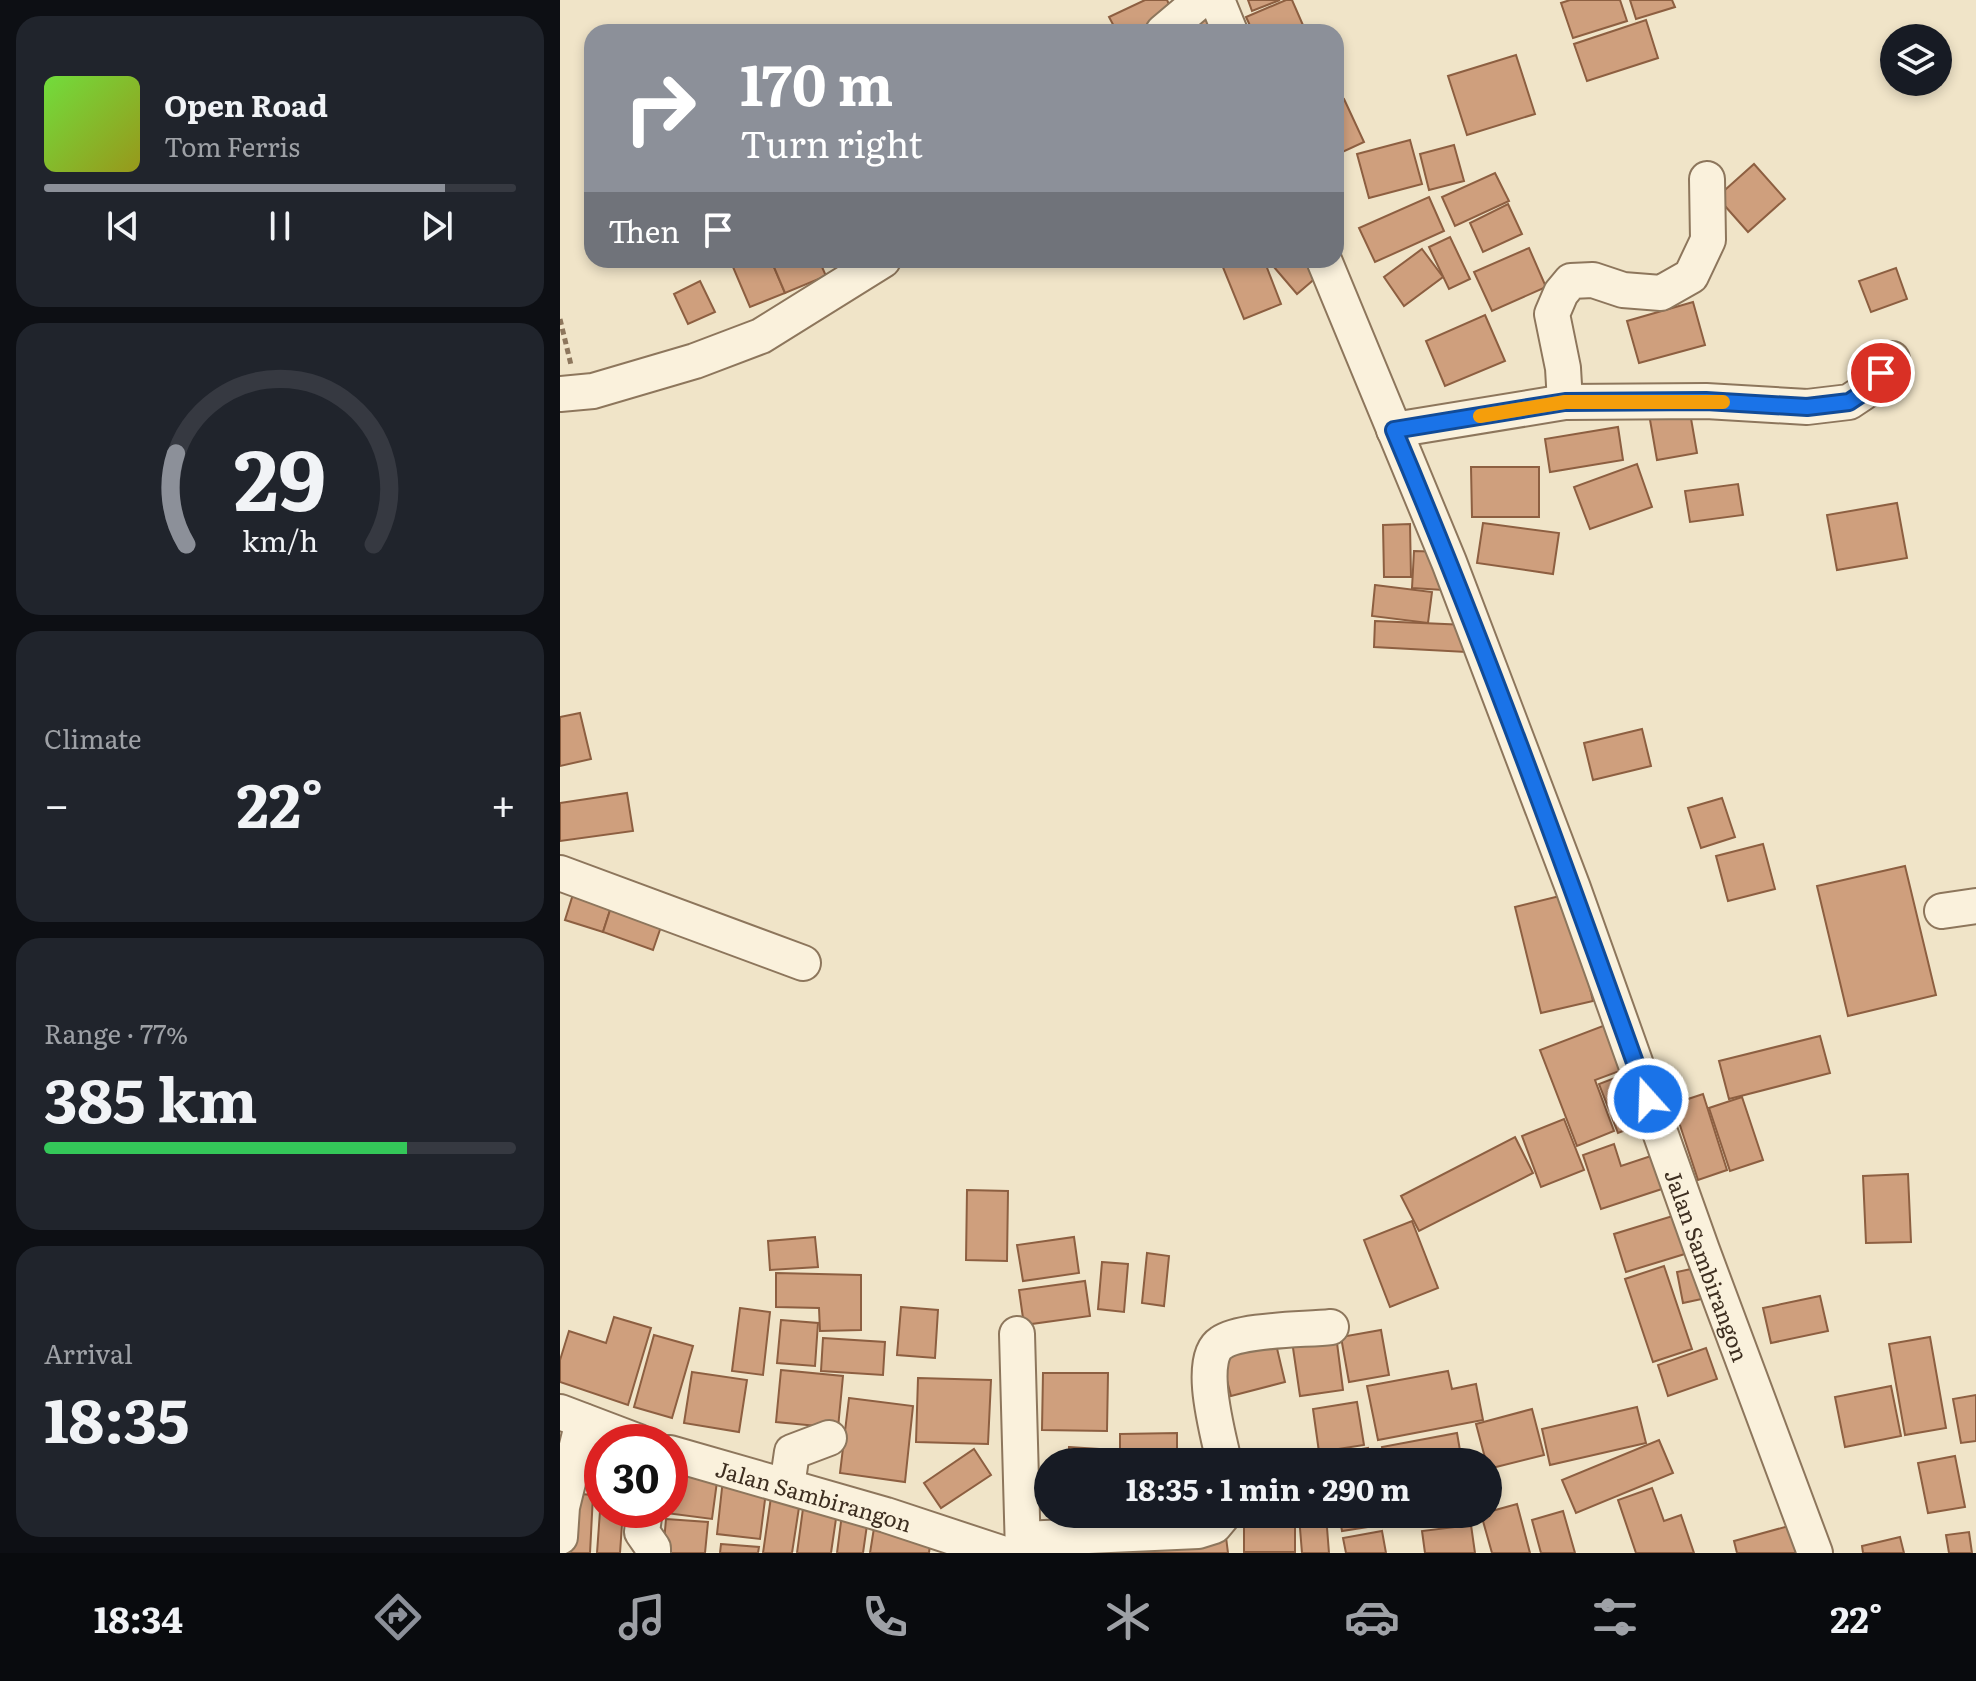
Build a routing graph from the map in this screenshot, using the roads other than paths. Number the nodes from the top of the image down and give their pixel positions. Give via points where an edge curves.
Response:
1 (1201, 0) edge
2 (1217, 0) edge
3 (1172, 24) edge
4 (1227, 24) edge
5 (1707, 179) dead end
6 (870, 268) edge
7 (1327, 268) edge
8 (1892, 359) dead end
9 (569, 393) edge
10 (1565, 402) junction
11 (1394, 430) junction
12 (560, 873) edge
13 (1976, 906) edge
14 (1942, 911) dead end
15 (803, 963) dead end
16 (1331, 1327) dead end
17 (1017, 1334) dead end
18 (571, 1417) edge
19 (590, 1424) edge
20 (829, 1438) dead end
21 (1221, 1448) edge
22 (688, 1458) edge
23 (787, 1486) junction
24 (643, 1528) edge
25 (1208, 1528) edge
26 (560, 1537) edge
27 (998, 1549) edge
28 (653, 1553) edge
29 (1815, 1553) edge

1 - 3 street
2 - 4 street
5 - 10 street via 1708,240 1691,276 1661,293 1623,290 1593,280 1571,281 1561,293 1552,314
6 - 9 street via 761,336 695,361
7 - 11 street, Jalan Sambirangon
8 - 10 street via 1870,388 1849,402 1807,407
10 - 11 street
11 - 29 street, Jalan Sambirangon via 1573,888
12 - 15 street
13 - 14 street
16 - 21 street via 1239,1335 1218,1344 1210,1359 1210,1389
17 - 27 street
18 - 19 street
18 - 26 street
20 - 23 street via 792,1452
22 - 23 street, Jalan Sambirangon
23 - 27 street, Jalan Sambirangon
24 - 28 street
25 - 27 street

